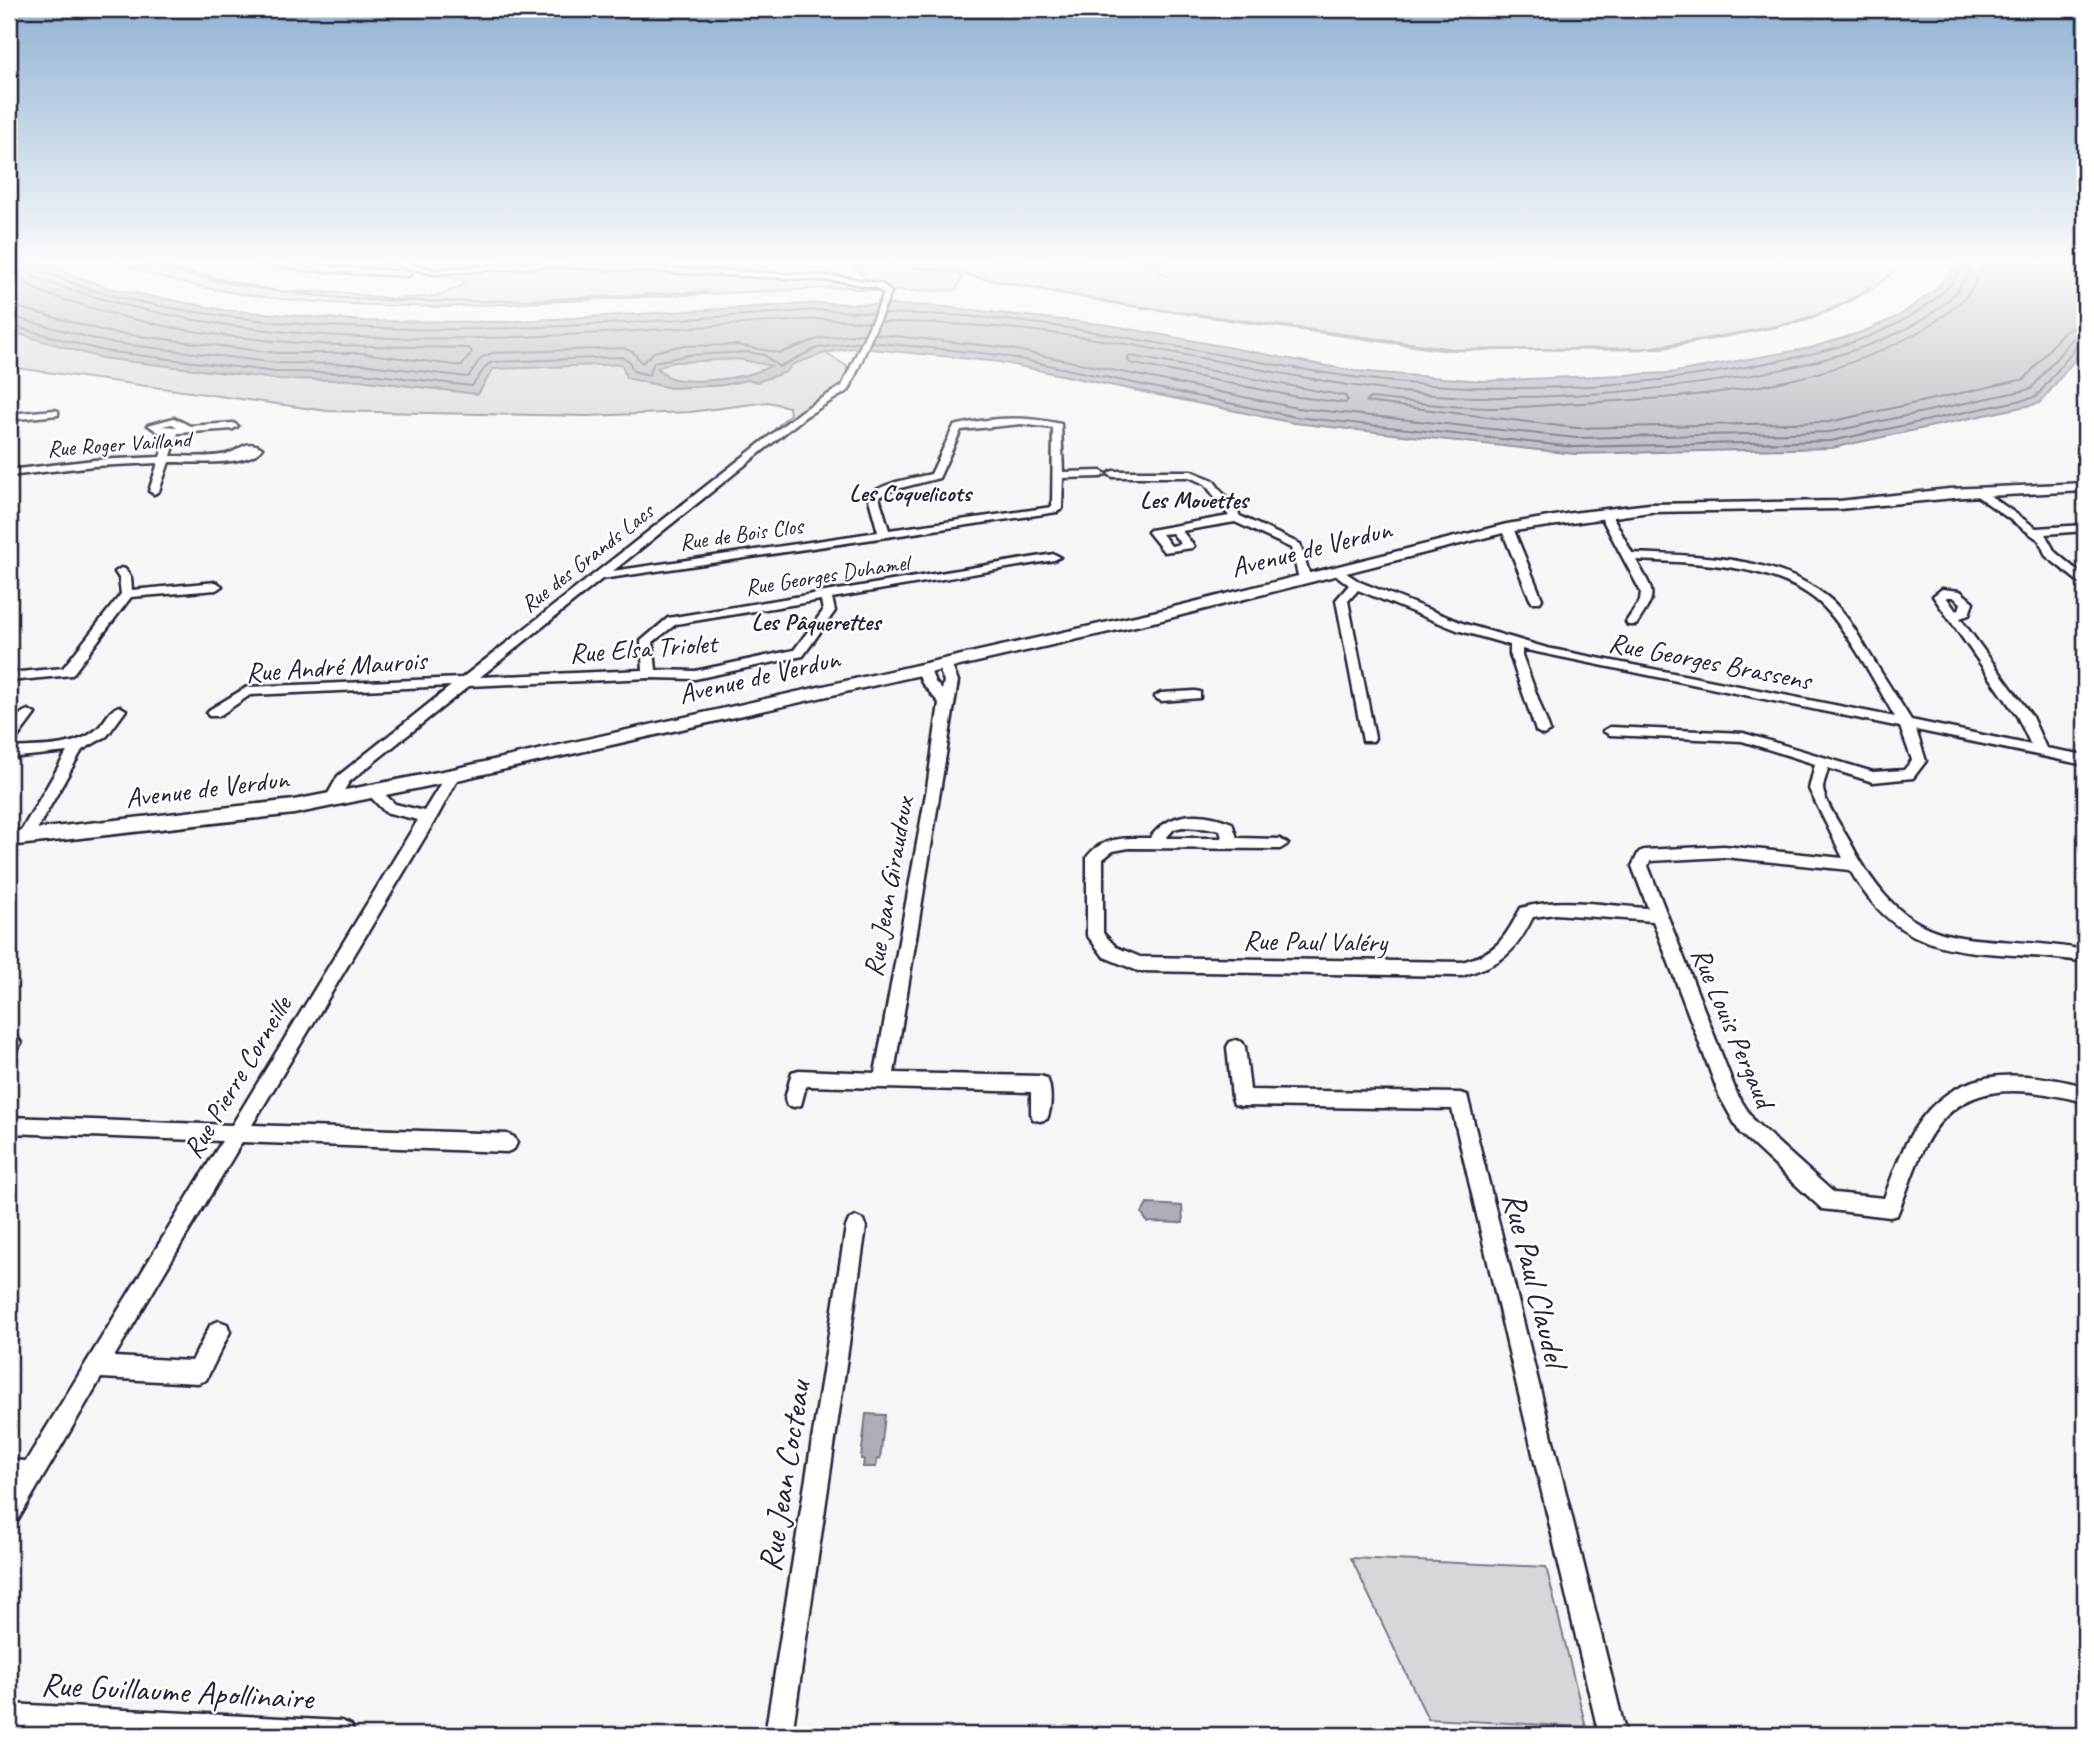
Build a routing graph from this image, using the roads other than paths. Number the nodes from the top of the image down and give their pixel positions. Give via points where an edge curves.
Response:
1 (868, 341) edge
2 (55, 413) dead end
3 (9, 416) edge
4 (233, 426) dead end
5 (232, 457) dead end
6 (166, 461) junction
7 (9, 472) edge
8 (1058, 475) junction
9 (2085, 486) edge
10 (154, 491) dead end
11 (1978, 492) junction
12 (1605, 513) junction
13 (1236, 518) junction
14 (1507, 528) junction
15 (2085, 528) edge
16 (1175, 529) dead end
17 (2035, 531) junction
18 (884, 534) junction
19 (1628, 556) junction
20 (1054, 557) dead end
21 (1337, 571) junction
22 (121, 572) dead end
23 (603, 576) junction
24 (1305, 579) junction
25 (2085, 583) edge
26 (1356, 585) junction
27 (216, 586) dead end
28 (127, 594) junction
29 (826, 597) junction
30 (1536, 599) dead end
31 (1952, 615) dead end
32 (1632, 622) dead end
33 (1516, 643) junction
34 (944, 664) junction
35 (923, 668) junction
36 (650, 674) junction
37 (9, 677) edge
38 (466, 682) junction
39 (1195, 695) dead end
40 (1161, 697) dead end
41 (946, 702) junction
42 (119, 710) dead end
43 (214, 713) dead end
44 (28, 714) dead end
45 (1905, 724) junction
46 (1543, 731) dead end
47 (1610, 731) dead end
48 (1368, 738) dead end
49 (9, 739) edge
50 (77, 747) junction
51 (2041, 751) junction
52 (9, 753) edge
53 (2085, 760) edge
54 (1822, 764) junction
55 (453, 775) junction
56 (372, 790) junction
57 (332, 799) junction
58 (429, 817) junction
59 (17, 838) edge
60 (1280, 844) dead end
61 (1856, 865) junction
62 (1658, 915) junction
63 (2085, 956) edge
64 (1236, 1047) dead end
65 (883, 1081) junction
66 (2085, 1094) edge
67 (794, 1099) dead end
68 (1040, 1113) dead end
69 (9, 1125) edge
70 (237, 1135) junction
71 (507, 1143) dead end
72 (856, 1227) dead end
73 (219, 1332) dead end
74 (96, 1367) junction
75 (20, 1473) edge
76 (9, 1511) edge
77 (9, 1717) edge
78 (55, 1727) edge
79 (341, 1735) edge
80 (778, 1735) edge
81 (1613, 1735) edge

1 - 23 street, Rue des Grands Lacs via 846,388 803,414
2 - 3 street
4 - 6 street via 180,429
5 - 6 street, Rue Roger Vailland
6 - 7 street, Rue Roger Vailland
6 - 10 street
8 - 13 street via 1191,474 1209,482
8 - 18 street, Rue de Bois Clos via 1057,509
8 - 18 street, Rue de Bois Clos via 1058,426 1044,422 957,428 935,477 873,496
9 - 11 main road, Avenue de Verdun
11 - 12 main road, Avenue de Verdun via 1847,505 1723,505
11 - 17 street
12 - 14 main road, Avenue de Verdun
12 - 19 street
13 - 16 street
13 - 24 street via 1296,546
14 - 21 main road, Avenue de Verdun
14 - 30 street
15 - 17 street
17 - 25 street via 2044,538 2050,554
18 - 23 street, Rue de Bois Clos
19 - 32 street via 1647,592
19 - 45 street via 1743,566 1806,589 1844,624
20 - 29 street, Rue Georges Duhamel
21 - 24 main road, Avenue de Verdun
21 - 26 street, Rue Georges Brassens
22 - 28 street
23 - 38 street, Rue des Grands Lacs
24 - 34 main road, Avenue de Verdun
26 - 33 street, Rue Georges Brassens via 1461,627
26 - 48 street via 1342,600
27 - 28 street
28 - 37 street via 67,672
29 - 36 street, Rue Elsa Triolet via 829,611 798,653 695,675
29 - 36 street, Rue Georges Duhamel via 672,621 647,641
31 - 51 street via 2024,715
33 - 45 street, Rue Georges Brassens via 1632,671
33 - 46 street via 1516,655
34 - 35 main road, Avenue de Verdun
34 - 41 street, Rue Jean Giraudoux via 951,681
35 - 41 street
35 - 55 main road, Avenue de Verdun
36 - 38 street, Rue Elsa Triolet
38 - 43 street, Rue André Maurois via 247,691
38 - 57 street, Rue des Grands Lacs via 343,779
39 - 40 street
41 - 65 street, Rue Jean Giraudoux
42 - 50 street via 102,733
44 - 49 street
45 - 51 street, Rue Georges Brassens
45 - 54 street via 1916,743 1919,761 1908,775 1872,777
47 - 54 street via 1744,737
50 - 52 street
50 - 59 street
51 - 53 street, Rue Georges Brassens
54 - 61 street via 1816,789
55 - 56 main road, Avenue de Verdun
55 - 58 street, Rue Pierre Corneille
56 - 57 main road, Avenue de Verdun
56 - 58 street via 390,808
57 - 59 main road, Avenue de Verdun
58 - 70 street, Rue Pierre Corneille
60 - 62 street, Rue Paul Valéry via 1109,846 1095,857 1096,935 1110,952 1138,964 1462,969 1495,960 1527,912 1555,908
61 - 62 street, Rue Louis Pergaud via 1727,849 1644,856 1640,866
61 - 63 street via 1878,904 1901,924 1935,939 1974,947 2057,950
62 - 66 street, Rue Louis Pergaud via 1729,1097 1777,1157 1829,1202 1890,1208 1922,1133 1945,1106 1980,1084 2016,1081
64 - 81 street, Rue Paul Claudel via 1241,1098 1460,1101
65 - 67 street via 799,1077
65 - 68 street via 1040,1084
69 - 70 street
70 - 71 street
70 - 74 street, Rue Pierre Corneille
72 - 80 street, Rue Jean Cocteau
73 - 74 street via 198,1372
74 - 75 street, Rue Pierre Corneille
75 - 76 street, Rue Pierre Corneille
77 - 78 street, Rue Guillaume Apollinaire
78 - 79 street, Rue Guillaume Apollinaire

